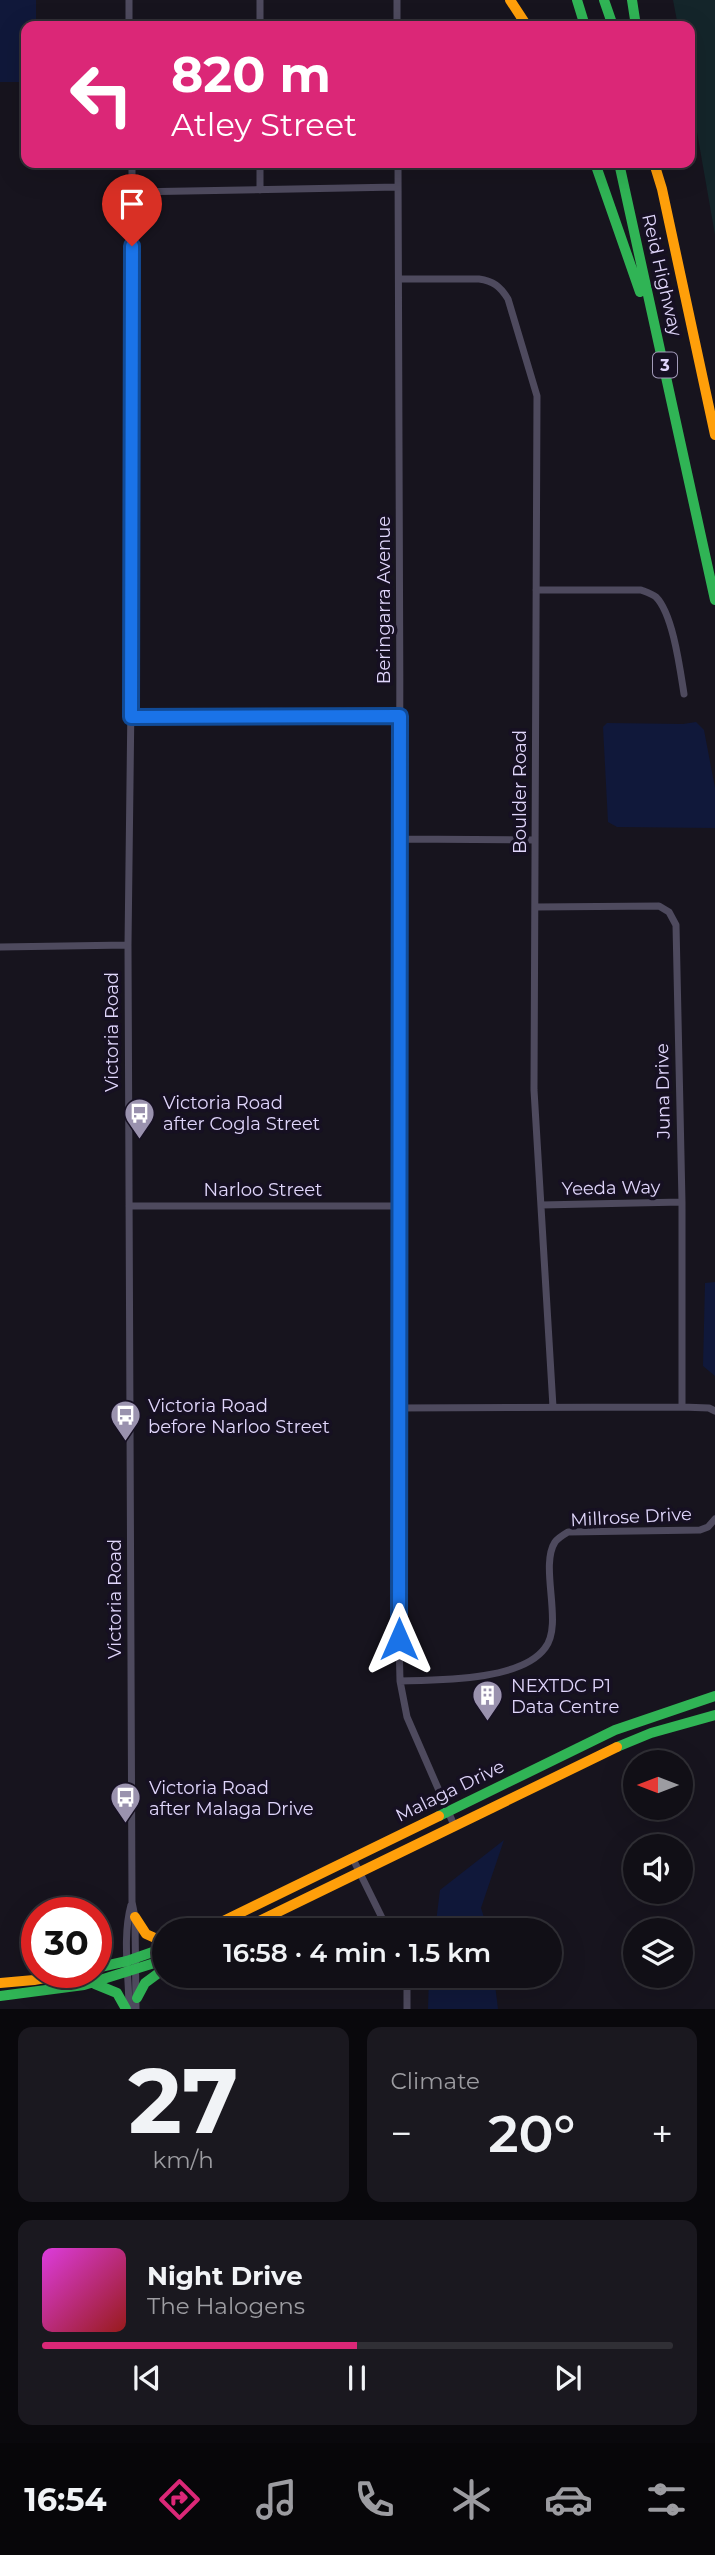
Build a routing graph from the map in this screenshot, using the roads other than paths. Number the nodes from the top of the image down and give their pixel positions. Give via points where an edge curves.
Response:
1 (128, 0) edge
2 (260, 0) edge
3 (397, 0) edge
4 (510, 0) edge
5 (577, 0) edge
6 (604, 0) edge
7 (632, 0) edge
8 (129, 21) edge
9 (260, 21) edge
10 (397, 21) edge
11 (524, 21) edge
12 (583, 21) edge
13 (610, 21) edge
14 (635, 21) edge
15 (132, 168) edge
16 (260, 168) edge
17 (398, 168) edge
18 (597, 168) edge
19 (619, 168) edge
20 (656, 168) edge
21 (663, 168) edge
22 (398, 187) junction
23 (260, 190) junction
24 (132, 192) junction
25 (399, 279) junction
26 (689, 314) junction
27 (715, 435) edge
28 (708, 568) junction
29 (536, 590) junction
30 (715, 600) edge
31 (684, 694) dead end
32 (400, 716) junction
33 (131, 717) junction
34 (401, 839) junction
35 (536, 840) junction
36 (535, 907) junction
37 (128, 945) junction
38 (0, 947) edge
39 (681, 1202) junction
40 (541, 1205) junction
41 (129, 1206) junction
42 (398, 1206) junction
43 (553, 1407) junction
44 (681, 1407) junction
45 (398, 1408) junction
46 (715, 1411) edge
47 (715, 1519) edge
48 (400, 1681) junction
49 (715, 1696) edge
50 (715, 1715) edge
51 (447, 1812) junction
52 (454, 1825) junction
53 (353, 1859) junction
54 (360, 1872) junction
55 (132, 1902) junction
56 (135, 1917) junction
57 (230, 1918) edge
58 (266, 1918) edge
59 (382, 1918) edge
60 (152, 1938) edge
61 (152, 1952) edge
62 (132, 1959) junction
63 (112, 1964) edge
64 (152, 1964) edge
65 (132, 1972) junction
66 (112, 1978) edge
67 (152, 1978) edge
68 (21, 1981) edge
69 (0, 1983) edge
70 (74, 1988) edge
71 (105, 1988) edge
72 (407, 1988) edge
73 (0, 1996) edge
74 (137, 2004) edge
75 (127, 2009) edge
76 (407, 2009) edge

1 - 8 street
2 - 9 street
3 - 10 street
4 - 11 main road
5 - 12 main road
6 - 13 main road
7 - 14 main road
15 - 24 street, Victoria Road
16 - 23 street
17 - 22 street, Beringarra Avenue
18 - 28 main road via 648,318
19 - 28 main road, Reid Highway / 3
20 - 26 main road, Reid Highway / 3
21 - 26 main road, 3
22 - 23 street
22 - 25 street, Beringarra Avenue
23 - 24 street
24 - 33 street, Victoria Road
25 - 29 street, Boulder Road via 491,281 508,299 537,396
25 - 32 street, Beringarra Avenue
26 - 27 main road, Reid Highway / 3
28 - 30 main road, Reid Highway / 3
29 - 31 street via 641,590 654,595 664,607
29 - 35 street, Boulder Road
32 - 33 street
32 - 34 street, Beringarra Avenue
33 - 37 street, Victoria Road
34 - 35 street
34 - 42 street, Beringarra Avenue
35 - 36 street, Boulder Road
36 - 39 street, Juna Drive via 659,906 676,925
36 - 40 street, Boulder Road via 534,1090
37 - 38 street
37 - 41 street, Victoria Road
39 - 40 street, Yeeda Way
39 - 44 street, Juna Drive
40 - 43 street, Boulder Road
41 - 42 street, Narloo Street
41 - 55 street, Victoria Road
42 - 45 street, Beringarra Avenue
43 - 44 street
43 - 45 street
44 - 46 street
45 - 48 street, Beringarra Avenue
47 - 48 street, Millrose Drive via 700,1530 568,1532 556,1540 551,1552 552,1626 545,1649 519,1665 490,1674
48 - 51 street, Beringarra Avenue via 413,1734
49 - 51 main road, Malaga Drive via 615,1730
50 - 52 main road, Malaga Drive via 621,1745
51 - 52 street, Beringarra Avenue
51 - 53 main road, Malaga Drive
52 - 54 main road, Malaga Drive
53 - 54 street
53 - 57 main road, Malaga Drive
54 - 58 main road, Malaga Drive
54 - 59 street
55 - 56 street, Victoria Road
55 - 62 street, Victoria Road via 128,1917
56 - 60 main road
56 - 62 street, Victoria Road
61 - 62 main road
62 - 63 main road
62 - 65 street, Victoria Road
64 - 65 main road
65 - 66 main road
65 - 74 street, Victoria Road
65 - 75 street, Victoria Road
67 - 74 main road via 145,1983
68 - 69 main road
70 - 73 main road
71 - 75 main road via 117,1993
72 - 76 street

